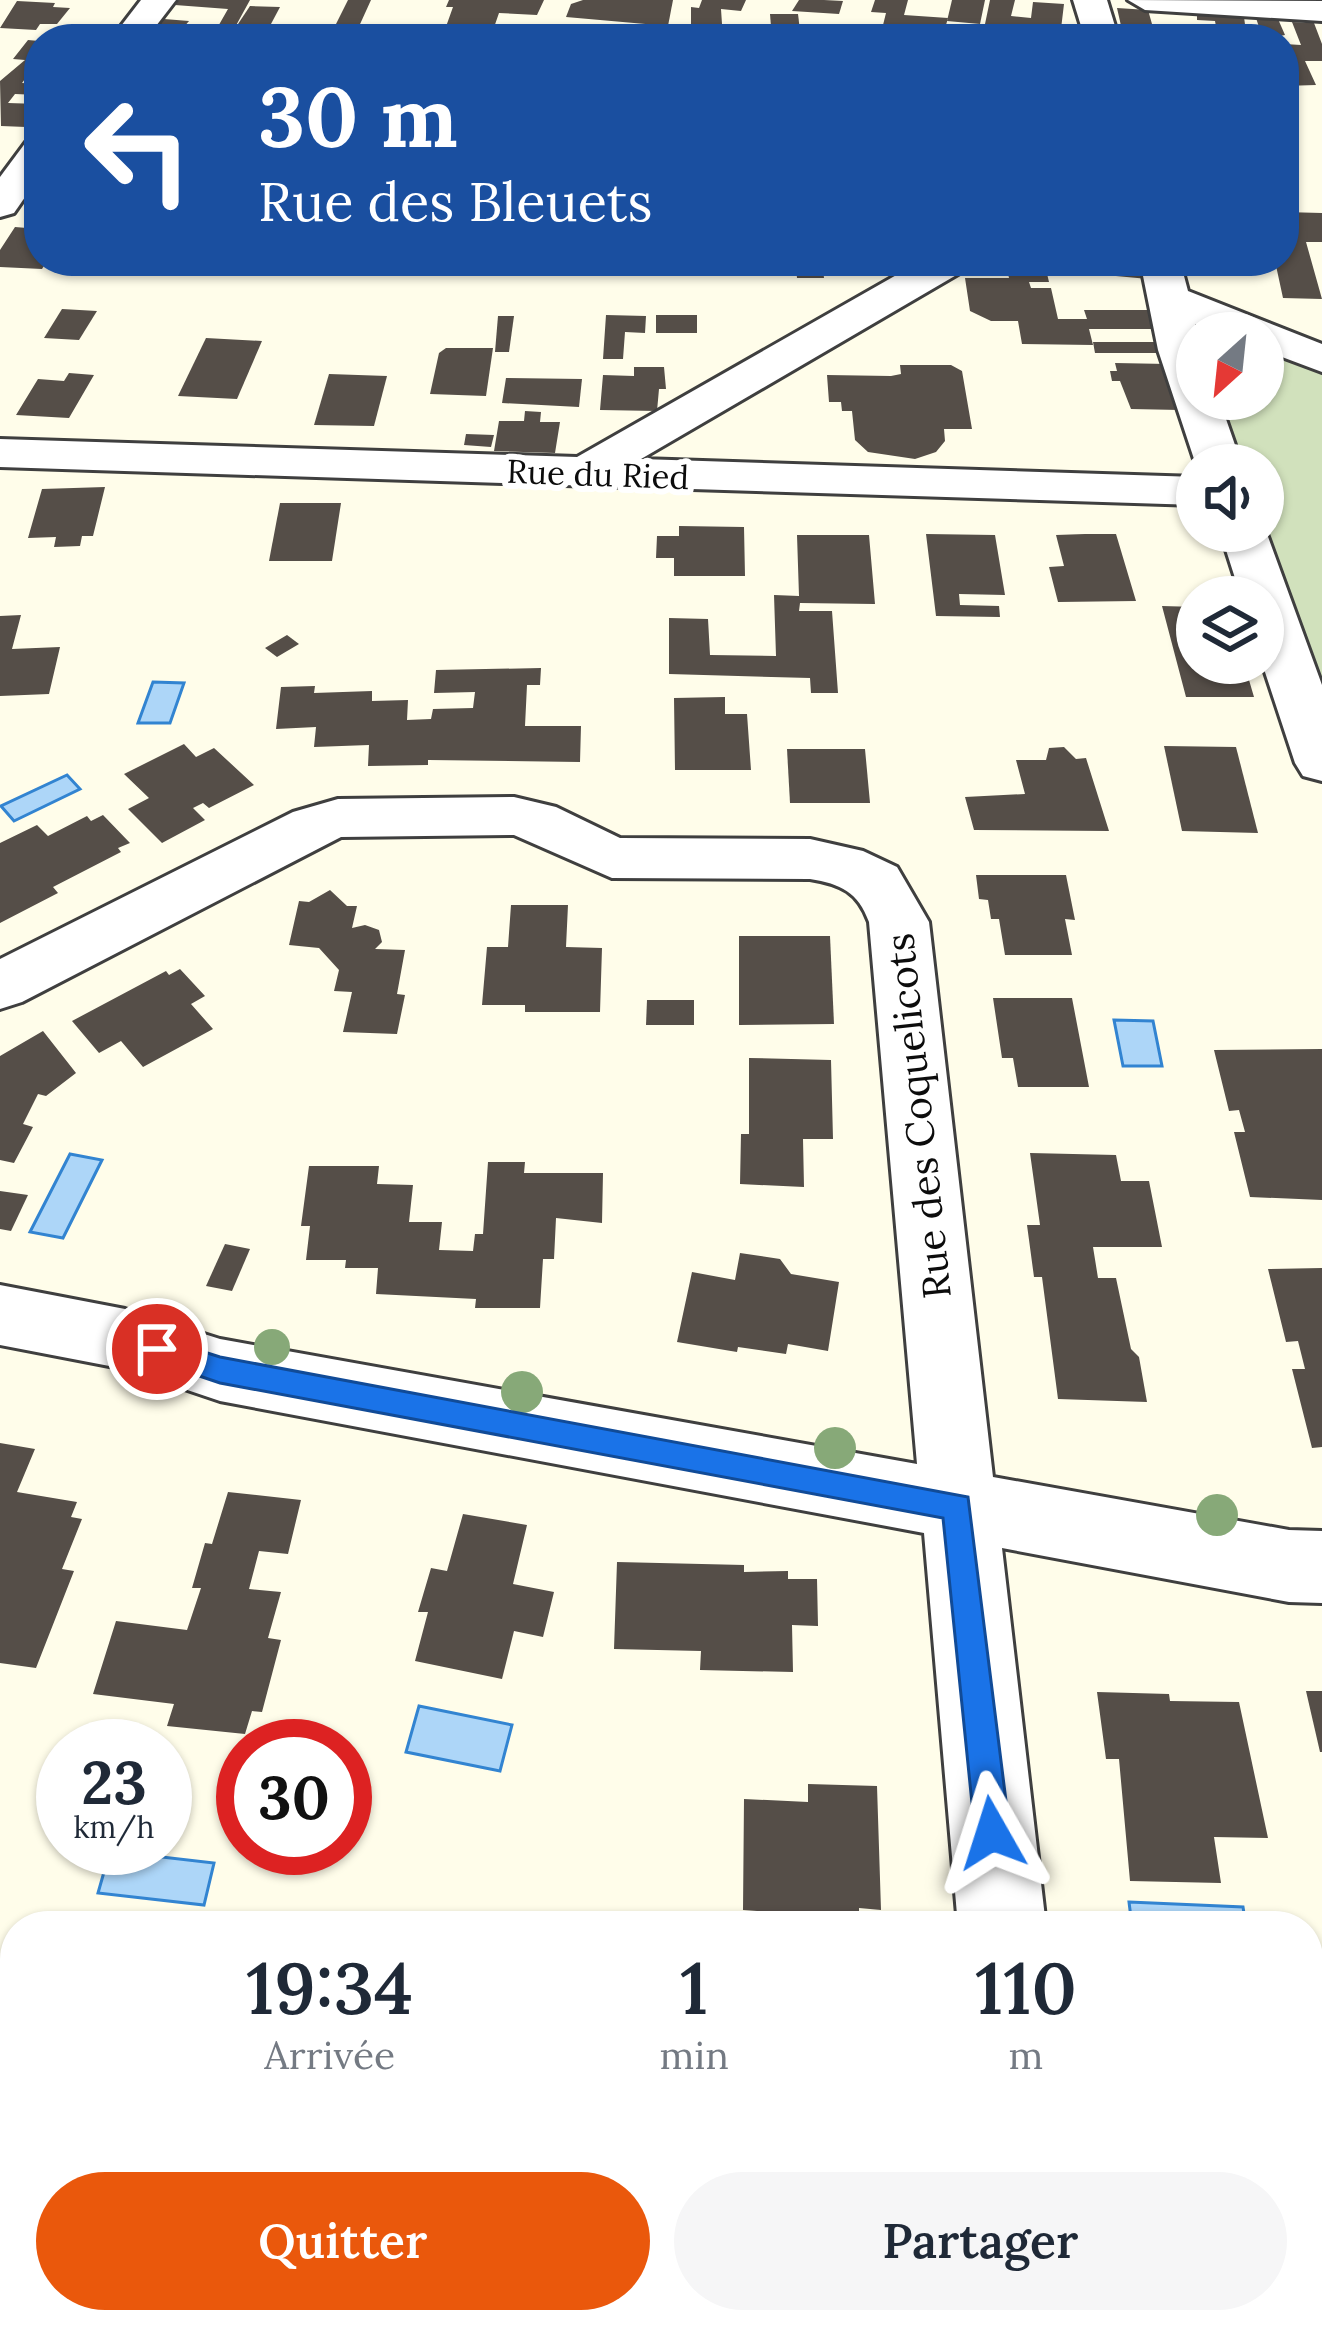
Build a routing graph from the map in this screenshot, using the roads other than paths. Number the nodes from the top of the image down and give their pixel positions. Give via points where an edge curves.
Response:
1 (160, 0) edge
2 (1145, 0) edge
3 (1322, 10) edge
4 (140, 24) edge
5 (24, 171) edge
6 (0, 205) edge
7 (925, 276) edge
8 (1166, 280) edge
9 (1222, 312) edge
10 (1284, 344) edge
11 (1322, 359) edge
12 (1212, 444) edge
13 (0, 453) edge
14 (582, 474) junction
15 (1176, 490) edge
16 (1251, 552) edge
17 (1322, 763) edge
18 (0, 986) edge
19 (0, 1315) edge
20 (957, 1507) junction
21 (1322, 1567) edge
22 (1000, 1911) edge

1 - 4 street
2 - 3 street
5 - 6 street
7 - 14 street
8 - 9 street
8 - 12 street
10 - 11 street
13 - 14 street, Rue du Ried
14 - 15 street, Rue du Ried
16 - 17 street
18 - 20 street, Rue des Coquelicots via 338,818 514,816 612,858 810,859 862,870 890,894 899,922
19 - 20 street via 124,1339 220,1370
20 - 21 street
20 - 22 street, Rue des Coquelicots

